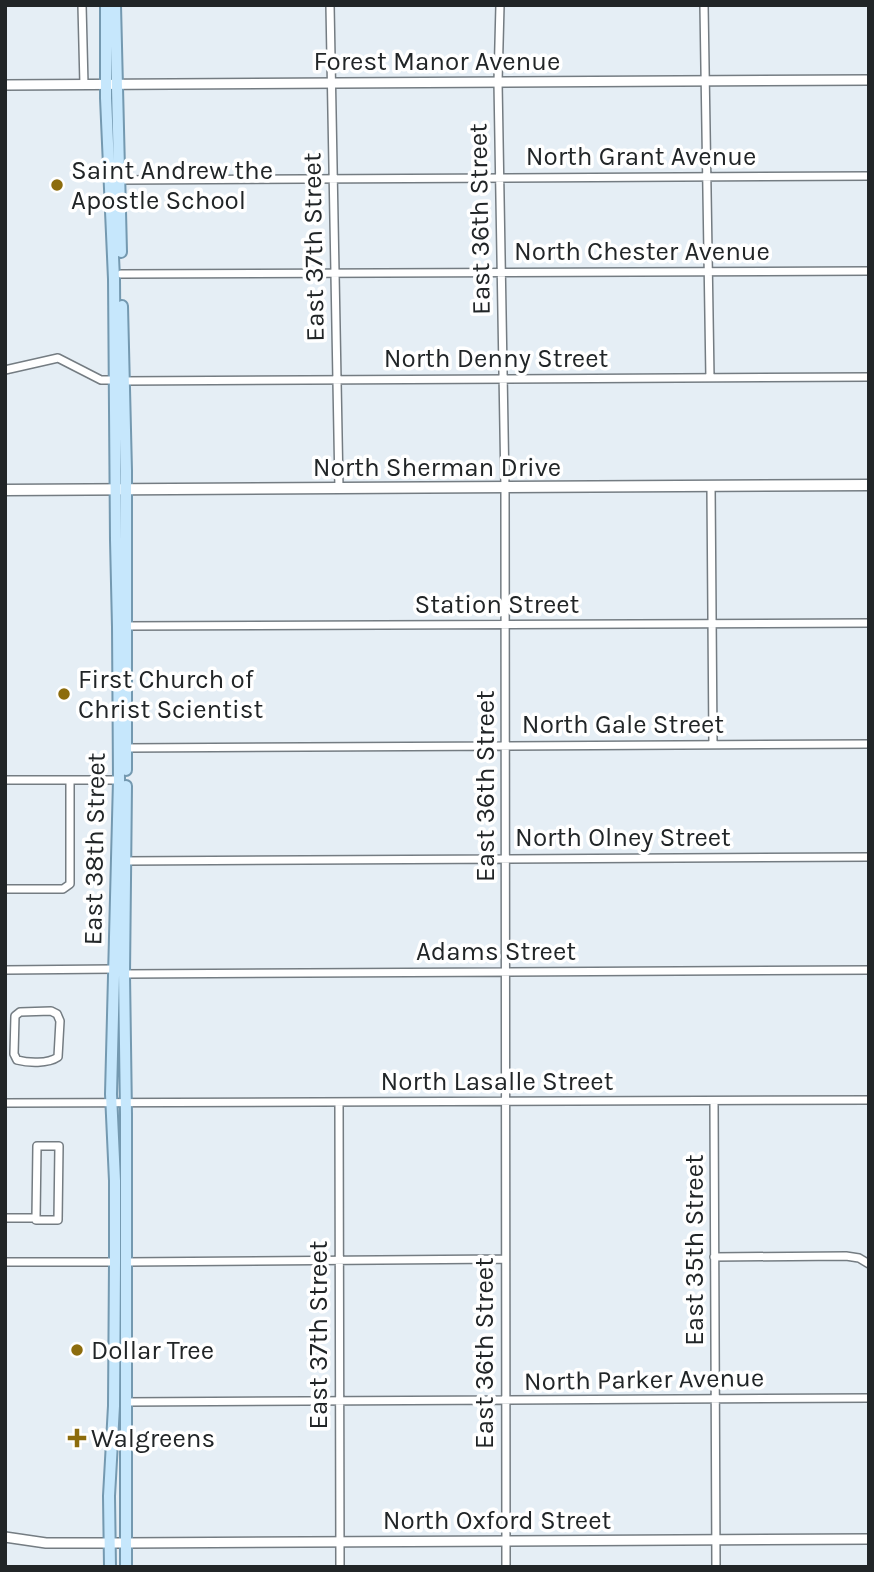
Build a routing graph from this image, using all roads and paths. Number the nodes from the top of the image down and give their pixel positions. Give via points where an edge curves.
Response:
1 (82, 5) edge
2 (106, 5) edge
3 (116, 5) edge
4 (330, 5) edge
5 (500, 5) edge
6 (704, 5) edge
7 (869, 80) edge
8 (705, 81) junction
9 (498, 82) junction
10 (331, 83) junction
11 (5, 85) edge
12 (84, 85) junction
13 (111, 85) junction
14 (869, 176) edge
15 (499, 177) junction
16 (708, 177) junction
17 (332, 178) junction
18 (119, 180) junction
19 (869, 271) edge
20 (709, 272) junction
21 (335, 273) junction
22 (501, 273) junction
23 (121, 274) junction
24 (5, 370) edge
25 (869, 377) edge
26 (710, 378) junction
27 (503, 379) junction
28 (337, 380) junction
29 (119, 381) junction
30 (869, 485) edge
31 (711, 486) junction
32 (505, 487) junction
33 (339, 488) junction
34 (121, 489) junction
35 (5, 490) edge
36 (869, 623) edge
37 (712, 624) junction
38 (505, 625) junction
39 (126, 626) junction
40 (713, 744) junction
41 (869, 744) edge
42 (505, 745) junction
43 (126, 748) junction
44 (5, 780) edge
45 (70, 780) junction
46 (119, 780) junction
47 (869, 857) edge
48 (505, 858) junction
49 (125, 861) junction
50 (5, 888) edge
51 (5, 970) edge
52 (869, 970) edge
53 (119, 972) junction
54 (506, 972) junction
55 (5, 1023) edge
56 (14, 1023) junction
57 (869, 1100) edge
58 (714, 1101) junction
59 (505, 1102) junction
60 (5, 1103) edge
61 (339, 1103) junction
62 (111, 1104) junction
63 (126, 1104) junction
64 (36, 1217) junction
65 (5, 1218) edge
66 (714, 1257) junction
67 (505, 1259) junction
68 (339, 1261) junction
69 (5, 1262) edge
70 (121, 1262) junction
71 (869, 1264) edge
72 (869, 1398) edge
73 (715, 1399) junction
74 (505, 1401) junction
75 (125, 1402) junction
76 (338, 1402) junction
77 (5, 1537) edge
78 (869, 1539) edge
79 (716, 1540) junction
80 (506, 1542) junction
81 (110, 1543) junction
82 (126, 1543) junction
83 (339, 1543) junction
84 (110, 1567) edge
85 (126, 1567) edge
86 (340, 1567) edge
87 (506, 1567) edge
88 (716, 1567) edge

1 - 12 street
2 - 13 main road, East 38th Street
3 - 13 main road, East 38th Street
4 - 10 street, East 37th Street
5 - 9 street, East 36th Street
6 - 8 street
7 - 8 street, Forest Manor Avenue
8 - 9 street, Forest Manor Avenue
8 - 16 street
9 - 10 street, Forest Manor Avenue
9 - 15 street, East 36th Street
10 - 13 street, Forest Manor Avenue
10 - 17 street, East 37th Street
11 - 12 street, Forest Manor Avenue
12 - 13 street, Forest Manor Avenue
13 - 18 main road, East 38th Street
13 - 29 main road, East 38th Street
14 - 16 street, North Grant Avenue
15 - 16 street, North Grant Avenue
15 - 17 street, North Grant Avenue
15 - 22 street, East 36th Street
16 - 20 street
17 - 18 street, North Grant Avenue
17 - 21 street, East 37th Street
18 - 23 main road, East 38th Street
19 - 20 street, North Chester Avenue
20 - 22 street, North Chester Avenue
20 - 26 street
21 - 22 street, North Chester Avenue
21 - 23 street, North Chester Avenue
21 - 28 street, East 37th Street
22 - 27 street, East 36th Street
23 - 29 main road, East 38th Street
24 - 29 street, North Denny Street via 58,358 101,380
25 - 26 street, North Denny Street
26 - 27 street, North Denny Street
27 - 28 street, North Denny Street
27 - 32 street, East 36th Street
28 - 29 street, North Denny Street
28 - 33 street, East 37th Street
29 - 34 main road, East 38th Street
30 - 31 main road, North Sherman Drive
31 - 32 main road, North Sherman Drive
31 - 37 street
32 - 33 main road, North Sherman Drive
32 - 38 street, East 36th Street
33 - 34 main road, North Sherman Drive
34 - 35 main road, North Sherman Drive
34 - 39 main road, East 38th Street
34 - 46 main road, East 38th Street
36 - 37 street, Station Street
37 - 38 street, Station Street
37 - 40 street
38 - 39 street, Station Street
38 - 42 street, East 36th Street
39 - 43 main road, East 38th Street
40 - 41 street, North Gale Street
40 - 42 street, North Gale Street
42 - 43 street, North Gale Street
42 - 48 street, East 36th Street
43 - 49 main road, East 38th Street
44 - 45 street
45 - 46 street
45 - 50 street via 70,884 63,890
46 - 53 main road, East 38th Street
47 - 48 street, North Olney Street
48 - 49 street, North Olney Street
48 - 54 street, East 36th Street
49 - 53 main road, East 38th Street
51 - 53 street, Adams Street
52 - 54 street, Adams Street
53 - 54 street, Adams Street
53 - 62 main road, East 38th Street
53 - 63 main road, East 38th Street
54 - 59 street, East 36th Street
55 - 56 street
56 - 56 street via 17,1059 49,1061 58,1057 57,1014 20,1012
57 - 58 street, North Lasalle Street
58 - 59 street, North Lasalle Street
58 - 66 street, East 35th Street
59 - 61 street, North Lasalle Street
59 - 67 street, East 36th Street
60 - 62 street, North Lasalle Street
61 - 63 street, North Lasalle Street
61 - 68 street, East 37th Street
62 - 63 street, North Lasalle Street
62 - 70 main road, East 38th Street
63 - 70 main road, East 38th Street
64 - 64 street via 37,1146 59,1146 58,1220
64 - 65 street
66 - 71 street via 846,1256
66 - 73 street, East 35th Street
67 - 68 street
67 - 74 street, East 36th Street
68 - 70 street
68 - 76 street, East 37th Street
69 - 70 street
70 - 75 main road, East 38th Street
70 - 81 main road, East 38th Street
72 - 73 street, North Parker Avenue
73 - 74 street, North Parker Avenue
73 - 79 street, East 35th Street
74 - 76 street, North Parker Avenue
74 - 80 street, East 36th Street
75 - 76 street, North Parker Avenue
75 - 82 main road, East 38th Street
76 - 83 street, East 37th Street
77 - 81 street, North Oxford Street via 46,1543
78 - 79 street, North Oxford Street
79 - 80 street, North Oxford Street
79 - 88 street, East 35th Street
80 - 83 street, North Oxford Street
80 - 87 street, East 36th Street
81 - 82 street, North Oxford Street
81 - 84 main road, East 38th Street
82 - 83 street, North Oxford Street
82 - 85 main road, East 38th Street
83 - 86 street, East 37th Street

